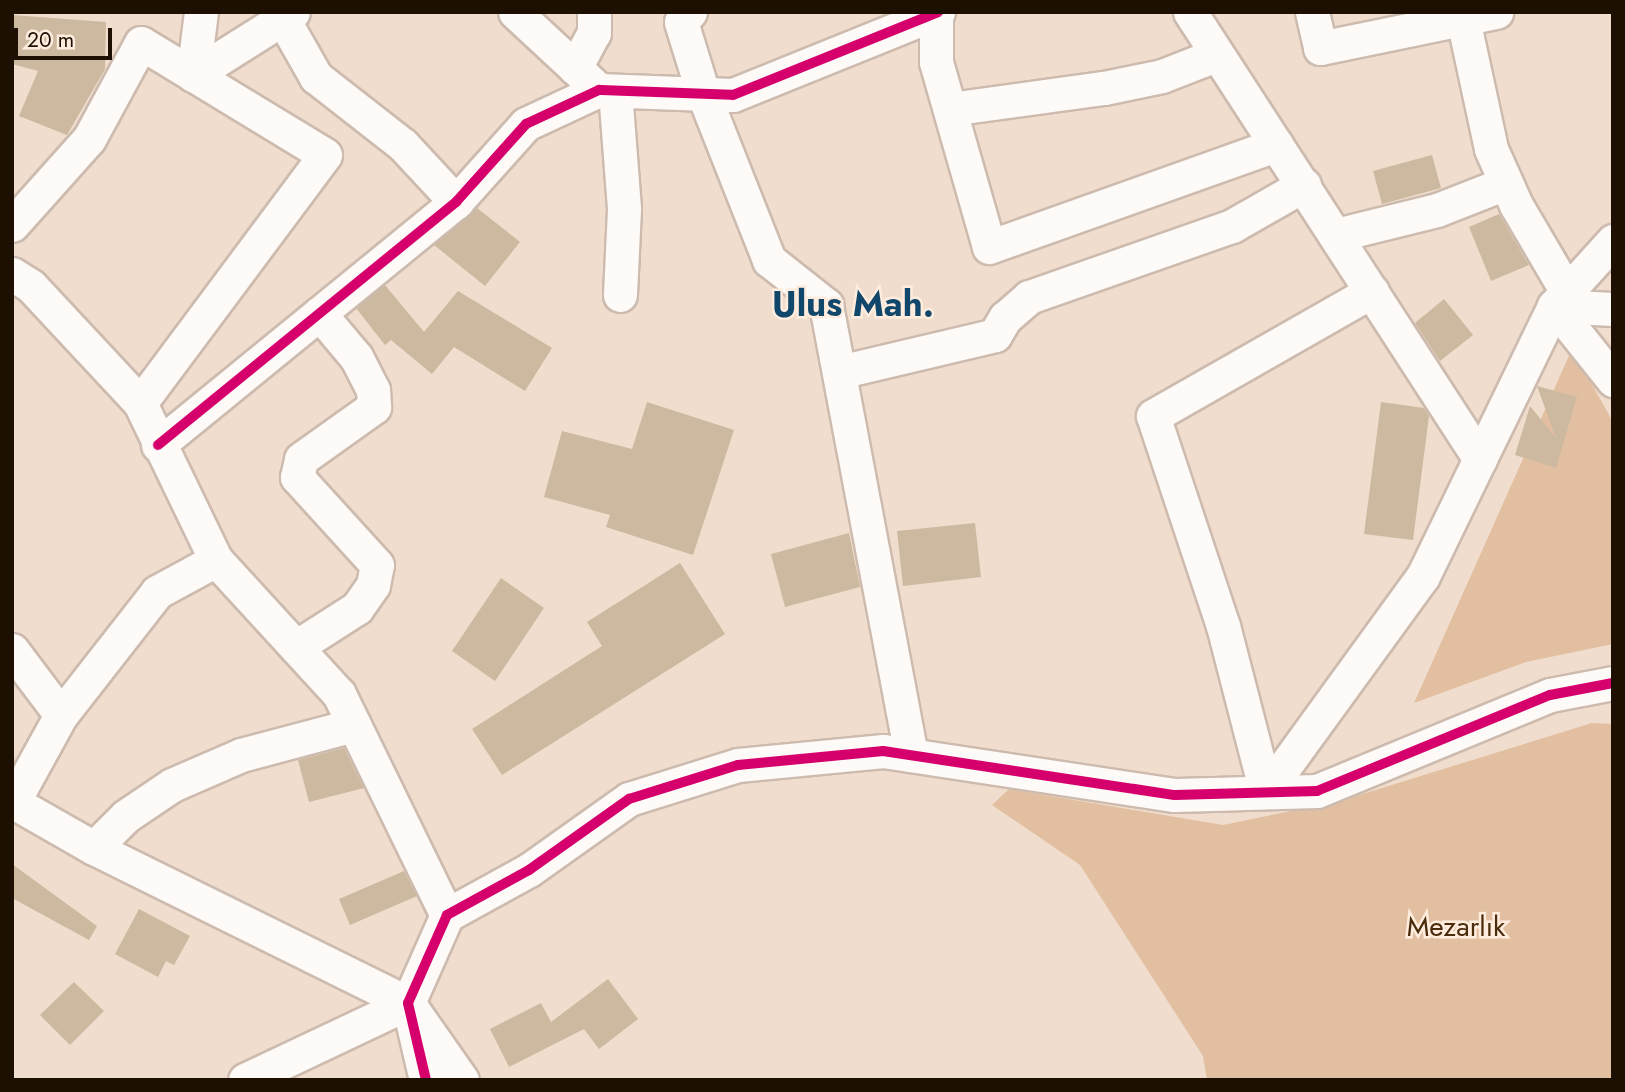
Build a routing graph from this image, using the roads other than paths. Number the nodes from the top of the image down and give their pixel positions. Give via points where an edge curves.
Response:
1 (201, 12) edge
2 (515, 12) edge
3 (594, 12) edge
4 (690, 12) edge
5 (937, 12) edge
6 (1190, 12) edge
7 (1312, 12) edge
8 (1496, 12) edge
9 (288, 16) edge
10 (1463, 19) junction
11 (1216, 55) junction
12 (194, 75) junction
13 (596, 83) junction
14 (703, 93) junction
15 (950, 109) junction
16 (1276, 145) junction
17 (1506, 183) junction
18 (1304, 185) junction
19 (456, 202) junction
20 (12, 225) edge
21 (1336, 234) junction
22 (1613, 242) edge
23 (13, 276) edge
24 (1371, 291) junction
25 (620, 295) dead end
26 (1560, 299) junction
27 (1613, 309) edge
28 (319, 313) junction
29 (839, 372) junction
30 (1613, 380) edge
31 (140, 403) junction
32 (158, 445) junction
33 (1480, 459) junction
34 (216, 560) junction
35 (296, 647) junction
36 (12, 650) edge
37 (1613, 683) edge
38 (61, 715) junction
39 (354, 725) junction
40 (911, 755) junction
41 (1266, 792) junction
42 (14, 803) edge
43 (94, 848) junction
44 (447, 915) junction
45 (408, 1003) junction
46 (245, 1080) edge
47 (426, 1080) edge
48 (462, 1080) edge

1 - 12 street
2 - 13 street
3 - 13 street
4 - 14 street via 681,22
5 - 14 street via 733,95
5 - 15 street via 936,62
6 - 11 street
7 - 10 street via 1320,48
8 - 10 street
9 - 12 street
9 - 19 street via 316,77 404,145
10 - 17 street via 1491,149
11 - 15 street via 1162,76 1104,88
11 - 16 street
12 - 20 street via 141,43 89,139
12 - 31 street via 325,155
13 - 14 street
13 - 19 street via 526,124
13 - 25 street via 624,209
14 - 29 street via 769,260 826,305
15 - 16 street via 989,247
16 - 18 street
17 - 21 street via 1437,210
17 - 26 street
18 - 21 street
18 - 29 street via 1232,226 1029,297 1005,318 995,335
19 - 28 street
21 - 24 street
22 - 26 street
23 - 31 street via 31,286
24 - 33 street
24 - 41 street via 1153,416 1223,626
26 - 27 street
26 - 30 street
26 - 33 street
28 - 32 street
28 - 35 street via 356,357 373,390 374,407 301,459 297,477 377,565 373,586 357,608
29 - 40 street
31 - 32 street
32 - 34 street
33 - 41 street via 1423,576
34 - 35 street
34 - 38 street via 157,592
35 - 39 street via 339,694
36 - 38 street
37 - 41 street via 1550,695 1317,791
38 - 42 street
39 - 43 street via 241,755 172,785 126,816
39 - 44 street
40 - 41 street via 1175,794
40 - 44 street via 883,751 738,765 629,799 529,870
42 - 43 street
43 - 45 street
44 - 45 street
45 - 46 street
45 - 47 street
45 - 48 street

